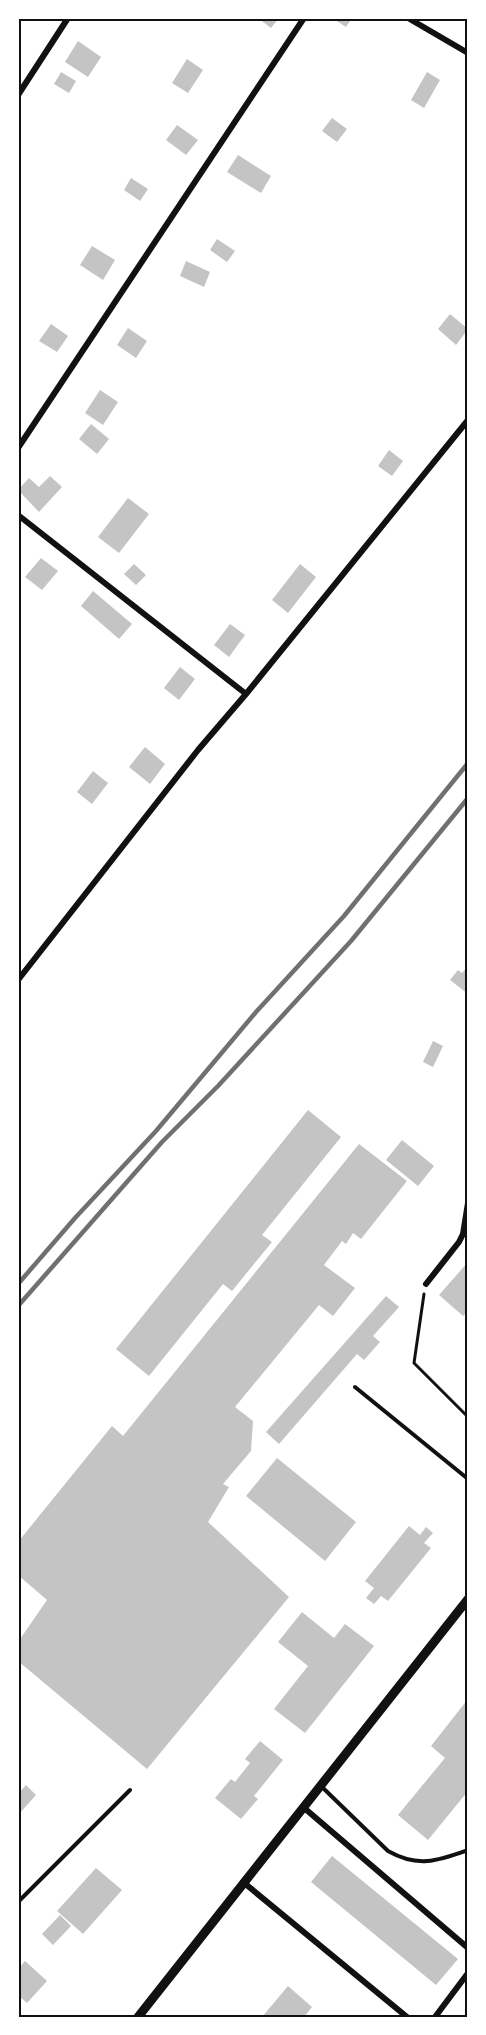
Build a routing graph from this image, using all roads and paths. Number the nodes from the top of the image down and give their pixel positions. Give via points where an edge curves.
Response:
1 (68, 18) edge
2 (304, 18) edge
3 (408, 18) edge
4 (468, 53) edge
5 (18, 95) edge
6 (468, 420) edge
7 (18, 448) edge
8 (18, 515) edge
9 (246, 694) junction
10 (18, 980) edge
11 (468, 1203) edge
12 (426, 1284) joint
13 (355, 1387) dead end
14 (468, 1417) edge
15 (468, 1479) edge
16 (468, 1599) edge
17 (320, 1785) junction
18 (130, 1790) dead end
19 (303, 1807) junction
20 (468, 1850) edge
21 (243, 1882) junction
22 (18, 1902) edge
23 (468, 1948) edge
24 (468, 1973) edge
25 (138, 2017) edge
26 (407, 2017) edge
27 (435, 2017) edge

1 - 5 street
2 - 7 street
3 - 4 street
6 - 9 street
8 - 9 street
9 - 10 street
11 - 12 street via 459,1242
12 - 14 path via 414,1363
13 - 15 lane
16 - 17 street
17 - 19 street
17 - 20 lane via 398,1857 439,1861
18 - 22 lane
19 - 21 street
19 - 23 street
21 - 25 street
21 - 26 street
24 - 27 street

